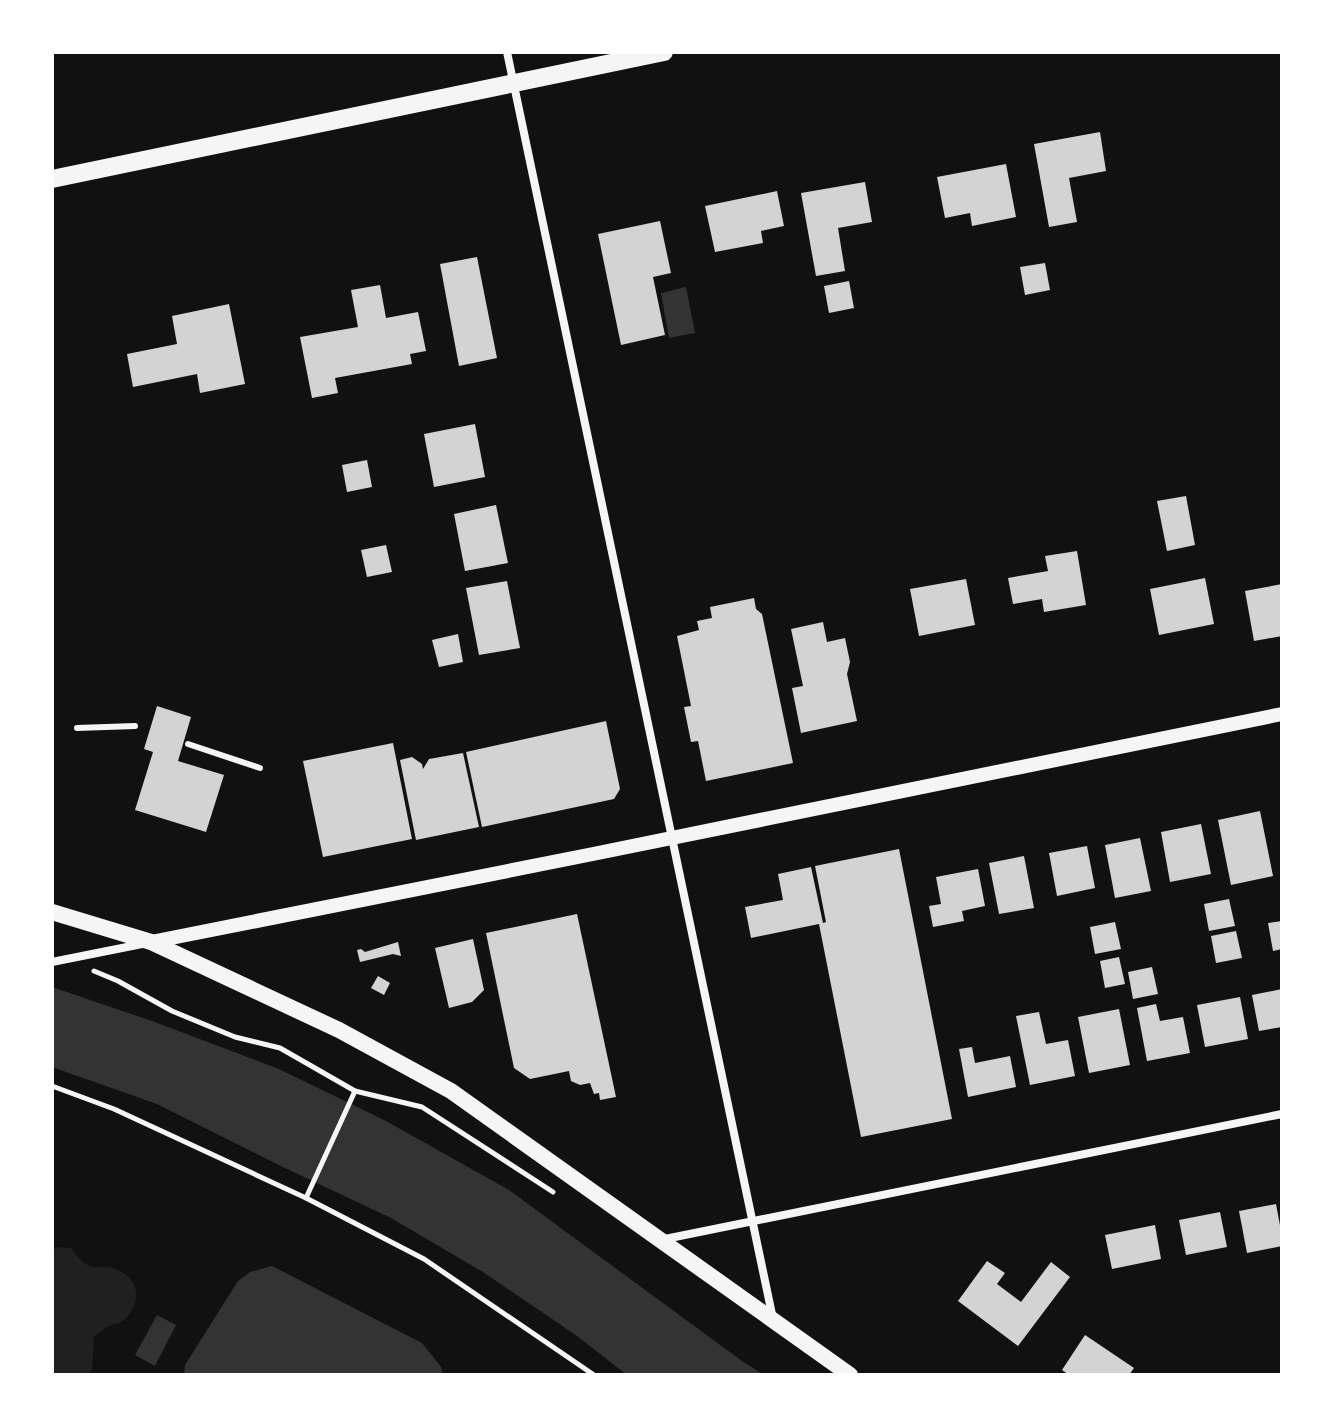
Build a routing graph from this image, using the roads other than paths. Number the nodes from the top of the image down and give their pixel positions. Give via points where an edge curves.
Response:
1 (507, 52) edge
2 (664, 52) edge
3 (513, 83) junction
4 (52, 179) edge
5 (1282, 714) edge
6 (135, 726) dead end
7 (77, 728) dead end
8 (188, 744) dead end
9 (260, 768) dead end
10 (671, 838) junction
11 (52, 912) edge
12 (151, 942) junction
13 (52, 962) edge
14 (1282, 1114) edge
15 (753, 1221) junction
16 (659, 1240) junction
17 (773, 1320) junction
18 (850, 1375) edge

1 - 3 street
2 - 3 main road
3 - 4 main road
3 - 10 street
5 - 10 street
6 - 7 lane
8 - 9 lane
10 - 12 street
10 - 15 street
11 - 12 main road
12 - 13 street
12 - 16 main road via 339,1030 440,1085
14 - 15 street
15 - 16 street
15 - 17 street
16 - 17 main road
17 - 18 main road

